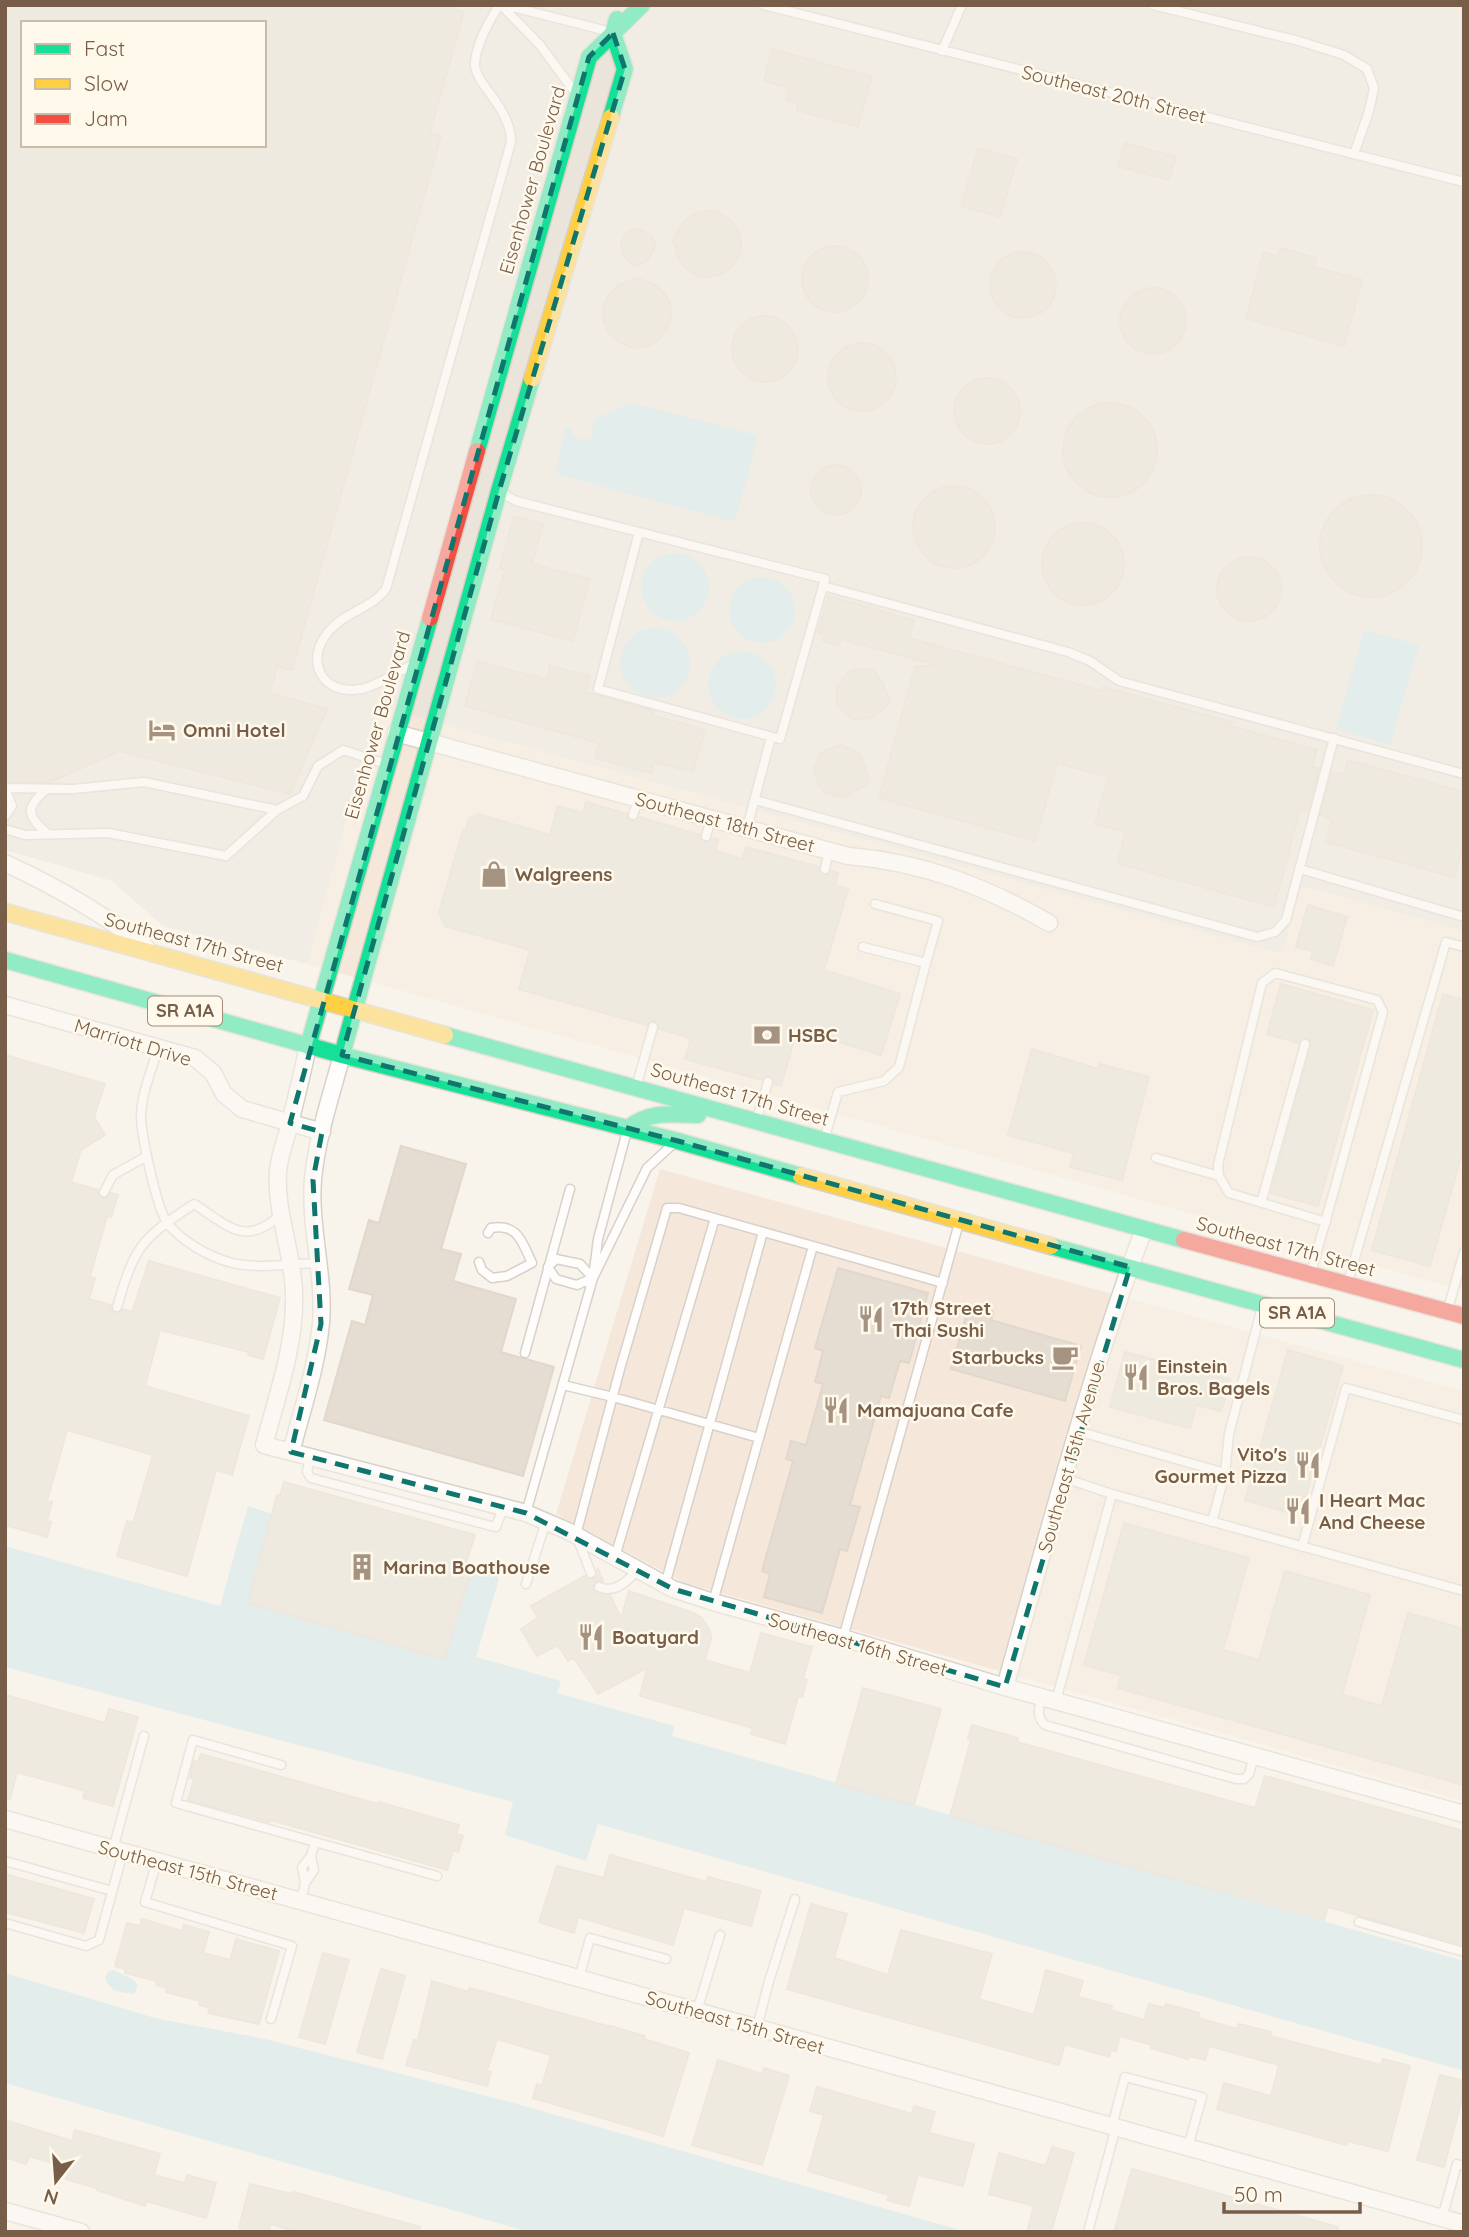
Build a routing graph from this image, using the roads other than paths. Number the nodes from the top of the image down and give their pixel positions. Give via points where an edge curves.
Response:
1 (502, 5) edge
2 (620, 5) edge
3 (642, 5) edge
4 (764, 5) edge
5 (962, 5) edge
6 (1153, 5) edge
7 (613, 33) junction
8 (942, 51) junction
9 (577, 96) junction
10 (1354, 154) junction
11 (1464, 182) edge
12 (499, 491) junction
13 (639, 532) junction
14 (823, 586) junction
15 (416, 663) junction
16 (396, 733) junction
17 (771, 737) junction
18 (1334, 738) junction
19 (427, 742) junction
20 (387, 765) junction
21 (1464, 774) edge
22 (5, 788) edge
23 (47, 789) junction
24 (638, 799) junction
25 (755, 800) junction
26 (277, 810) junction
27 (633, 815) dead end
28 (5, 816) edge
29 (711, 819) junction
30 (747, 828) junction
31 (5, 829) edge
32 (48, 834) junction
33 (706, 836) dead end
34 (829, 850) junction
35 (5, 863) edge
36 (825, 869) dead end
37 (1300, 869) junction
38 (875, 904) dead end
39 (5, 912) edge
40 (1464, 917) edge
41 (1049, 923) dead end
42 (863, 947) dead end
43 (1464, 947) edge
44 (153, 953) junction
45 (5, 960) edge
46 (926, 963) junction
47 (320, 999) junction
48 (5, 1005) edge
49 (354, 1008) junction
50 (653, 1027) dead end
51 (1305, 1044) dead end
52 (309, 1046) junction
53 (158, 1048) junction
54 (342, 1055) junction
55 (768, 1082) dead end
56 (636, 1087) junction
57 (750, 1119) junction
58 (290, 1123) junction
59 (628, 1128) junction
60 (322, 1132) junction
61 (678, 1140) junction
62 (824, 1140) junction
63 (147, 1156) junction
64 (1156, 1158) dead end
65 (1219, 1176) junction
66 (570, 1189) dead end
67 (104, 1192) dead end
68 (1261, 1203) junction
69 (281, 1214) junction
70 (715, 1218) junction
71 (959, 1221) junction
72 (1326, 1222) junction
73 (167, 1223) junction
74 (1144, 1229) junction
75 (763, 1232) junction
76 (488, 1233) dead end
77 (813, 1246) junction
78 (1464, 1252) edge
79 (479, 1262) dead end
80 (318, 1263) junction
81 (532, 1263) junction
82 (290, 1264) junction
83 (548, 1268) junction
84 (1130, 1268) junction
85 (1310, 1275) junction
86 (593, 1278) junction
87 (943, 1283) junction
88 (1347, 1285) junction
89 (1263, 1304) junction
90 (117, 1307) dead end
91 (1447, 1312) junction
92 (1464, 1316) edge
93 (525, 1353) dead end
94 (1464, 1360) edge
95 (562, 1385) junction
96 (613, 1397) junction
97 (658, 1409) junction
98 (1464, 1420) edge
99 (710, 1424) junction
100 (1077, 1431) junction
101 (759, 1438) junction
102 (264, 1445) joint
103 (291, 1452) junction
104 (1225, 1472) junction
105 (1064, 1478) junction
106 (1112, 1494) junction
107 (526, 1513) junction
108 (546, 1522) junction
109 (1212, 1522) junction
110 (576, 1535) junction
111 (1302, 1547) junction
112 (615, 1557) junction
113 (638, 1570) junction
114 (592, 1573) dead end
115 (526, 1584) dead end
116 (665, 1585) junction
117 (599, 1587) dead end
118 (1464, 1591) edge
119 (713, 1602) junction
120 (843, 1638) junction
121 (1005, 1687) junction
122 (1049, 1699) junction
123 (144, 1735) dead end
124 (1254, 1756) junction
125 (281, 1765) dead end
126 (1464, 1814) edge
127 (5, 1819) edge
128 (315, 1842) junction
129 (118, 1851) junction
130 (5, 1861) edge
131 (157, 1861) junction
132 (437, 1876) dead end
133 (112, 1891) junction
134 (795, 1899) dead end
135 (301, 1901) junction
136 (1359, 1922) dead end
137 (5, 1923) edge
138 (720, 1935) dead end
139 (1464, 1952) edge
140 (667, 1959) dead end
141 (579, 1978) junction
142 (697, 2011) junction
143 (271, 2019) dead end
144 (757, 2028) junction
145 (1114, 2127) junction
146 (1188, 2147) junction
147 (1464, 2166) edge
148 (5, 2211) edge
149 (1442, 2218) junction
150 (1464, 2224) edge
151 (81, 2232) edge
152 (1088, 2232) edge

1 - 7 lane
1 - 9 lane
1 - 15 lane via 487,27 474,65 507,118 511,130 507,155 386,589 327,633 317,667 325,682 350,690 363,689
2 - 7 main road
3 - 7 main road, Eisenhower Boulevard
4 - 8 lane, Southeast 20th Street
5 - 8 lane
6 - 10 lane via 1299,41 1344,55 1367,69 1374,88
7 - 9 main road, Eisenhower Boulevard via 589,57
7 - 12 main road via 625,69
8 - 10 lane, Southeast 20th Street
9 - 15 main road, Eisenhower Boulevard
10 - 11 lane, Southeast 20th Street
12 - 13 lane via 516,501
12 - 19 main road
13 - 14 lane via 825,579
13 - 17 lane via 598,689
14 - 17 lane via 780,739
14 - 18 lane via 1068,652 1119,681
15 - 16 main road, Eisenhower Boulevard
16 - 19 street, Southeast 18th Street
16 - 20 main road, Eisenhower Boulevard
17 - 25 lane
18 - 21 lane
18 - 37 lane
19 - 24 street, Southeast 18th Street
19 - 49 main road
20 - 26 lane via 343,750 317,766 303,796
20 - 47 main road, Eisenhower Boulevard
22 - 23 lane
22 - 28 lane via 12,806
23 - 26 lane via 144,782
23 - 32 lane via 34,799 30,812 33,822
24 - 27 lane
24 - 29 street, Southeast 18th Street
25 - 30 lane
25 - 37 lane via 1257,937 1275,932 1286,920
26 - 32 lane via 226,856 108,833
29 - 30 street, Southeast 18th Street
29 - 33 lane
30 - 34 street, Southeast 18th Street
31 - 32 lane via 25,835
34 - 36 lane
34 - 41 street, Southeast 18th Street via 923,868 1012,901
35 - 44 street via 98,912
37 - 40 lane
38 - 46 lane via 938,921
39 - 44 main road, Southeast 17th Street / SR A1A
42 - 46 lane
43 - 88 lane via 1446,942
44 - 47 main road, Southeast 17th Street / SR A1A
45 - 52 main road, SR A1A
46 - 62 lane via 900,1067 884,1082 838,1092
47 - 49 main road, Southeast 17th Street / SR A1A
47 - 52 main road, Eisenhower Boulevard
48 - 53 street, Marriott Drive
49 - 54 main road
49 - 56 main road, Southeast 17th Street / SR A1A
50 - 56 lane
51 - 68 lane
52 - 54 main road, SR A1A
52 - 58 street, Eisenhower Boulevard
53 - 58 street, Marriott Drive via 195,1058 242,1109
53 - 63 lane via 141,1114
54 - 59 main road, SR A1A
54 - 60 street
55 - 57 lane
56 - 57 main road, Southeast 17th Street / SR A1A
57 - 59 main road via 667,1113 636,1120
57 - 62 main road, Southeast 17th Street / SR A1A
58 - 60 street, Marriott Drive
58 - 69 street, Eisenhower Boulevard via 280,1151
59 - 61 main road, SR A1A
59 - 86 lane via 598,1239
60 - 80 street via 313,1180
61 - 71 main road, SR A1A
61 - 86 lane via 647,1168
62 - 74 main road, Southeast 17th Street / SR A1A
63 - 67 lane via 113,1175
63 - 73 lane
64 - 65 lane
65 - 68 lane via 1229,1193
65 - 72 lane via 1262,983 1275,973 1320,990 1377,1000 1383,1012
66 - 83 lane
68 - 72 lane
69 - 73 lane via 268,1227 244,1232 194,1204
69 - 82 street, Eisenhower Boulevard
70 - 75 lane
70 - 96 lane via 667,1208
70 - 97 lane
71 - 84 main road, SR A1A
71 - 87 lane
72 - 85 lane
73 - 82 lane via 192,1246 230,1262
73 - 90 lane via 145,1242
74 - 84 street, Southeast 15th Avenue
74 - 85 main road, Southeast 17th Street / SR A1A
75 - 77 lane
75 - 99 lane
76 - 81 lane via 503,1226 519,1235
77 - 87 lane
77 - 101 lane
78 - 91 lane
79 - 81 lane via 492,1278
80 - 82 lane
80 - 103 street via 321,1324
81 - 83 lane
82 - 102 street, Eisenhower Boulevard via 293,1321
83 - 86 lane via 556,1279 577,1285
83 - 86 lane via 556,1259 580,1265
83 - 93 lane
84 - 89 main road, SR A1A
84 - 100 street, Southeast 15th Avenue
85 - 88 main road, Southeast 17th Street / SR A1A
86 - 95 lane
87 - 120 lane
88 - 91 main road, Southeast 17th Street / SR A1A
89 - 94 main road, SR A1A
89 - 104 lane via 1229,1434
91 - 92 main road, Southeast 17th Street / SR A1A
95 - 96 lane
95 - 107 lane
96 - 97 lane
96 - 110 lane
97 - 99 lane
97 - 112 lane
98 - 111 lane via 1346,1388
99 - 101 lane
99 - 116 lane
100 - 104 lane
100 - 105 street, Southeast 15th Avenue
101 - 119 lane
102 - 103 street, Southeast 16th Street
103 - 107 street, Southeast 16th Street
104 - 109 lane
105 - 106 lane
105 - 121 street, Southeast 15th Avenue
106 - 109 lane
106 - 122 lane
107 - 108 street, Southeast 16th Street
108 - 110 street, Southeast 16th Street
108 - 115 lane
109 - 111 lane
110 - 112 street, Southeast 16th Street
110 - 114 lane
111 - 118 lane
112 - 113 street, Southeast 16th Street
113 - 116 street, Southeast 16th Street
113 - 117 lane via 615,1588
116 - 119 street, Southeast 16th Street
119 - 120 street, Southeast 16th Street
120 - 121 street, Southeast 16th Street
121 - 122 street, Southeast 16th Street
122 - 124 street, Southeast 16th Street
122 - 124 lane via 1038,1714 1045,1725 1236,1779 1249,1774
123 - 129 lane
124 - 126 street, Southeast 16th Street
125 - 128 lane via 193,1740 176,1803
127 - 129 street, Southeast 15th Street
128 - 132 lane
128 - 135 lane via 302,1867
129 - 131 street, Southeast 15th Street
129 - 133 lane
130 - 133 lane
131 - 135 street, Southeast 15th Street
131 - 143 lane via 145,1902 292,1945
133 - 137 lane via 99,1940 86,1946
134 - 144 lane
135 - 141 street, Southeast 15th Street
136 - 139 lane
138 - 142 lane
140 - 141 lane via 590,1938
141 - 142 street, Southeast 15th Street
142 - 144 street, Southeast 15th Street
144 - 145 street, Southeast 15th Street
145 - 146 street, Southeast 15th Street
145 - 146 lane via 1125,2077 1202,2097
145 - 152 lane
146 - 149 street, Southeast 15th Street
147 - 149 lane via 1457,2164
148 - 151 street
149 - 150 street, Southeast 15th Street

